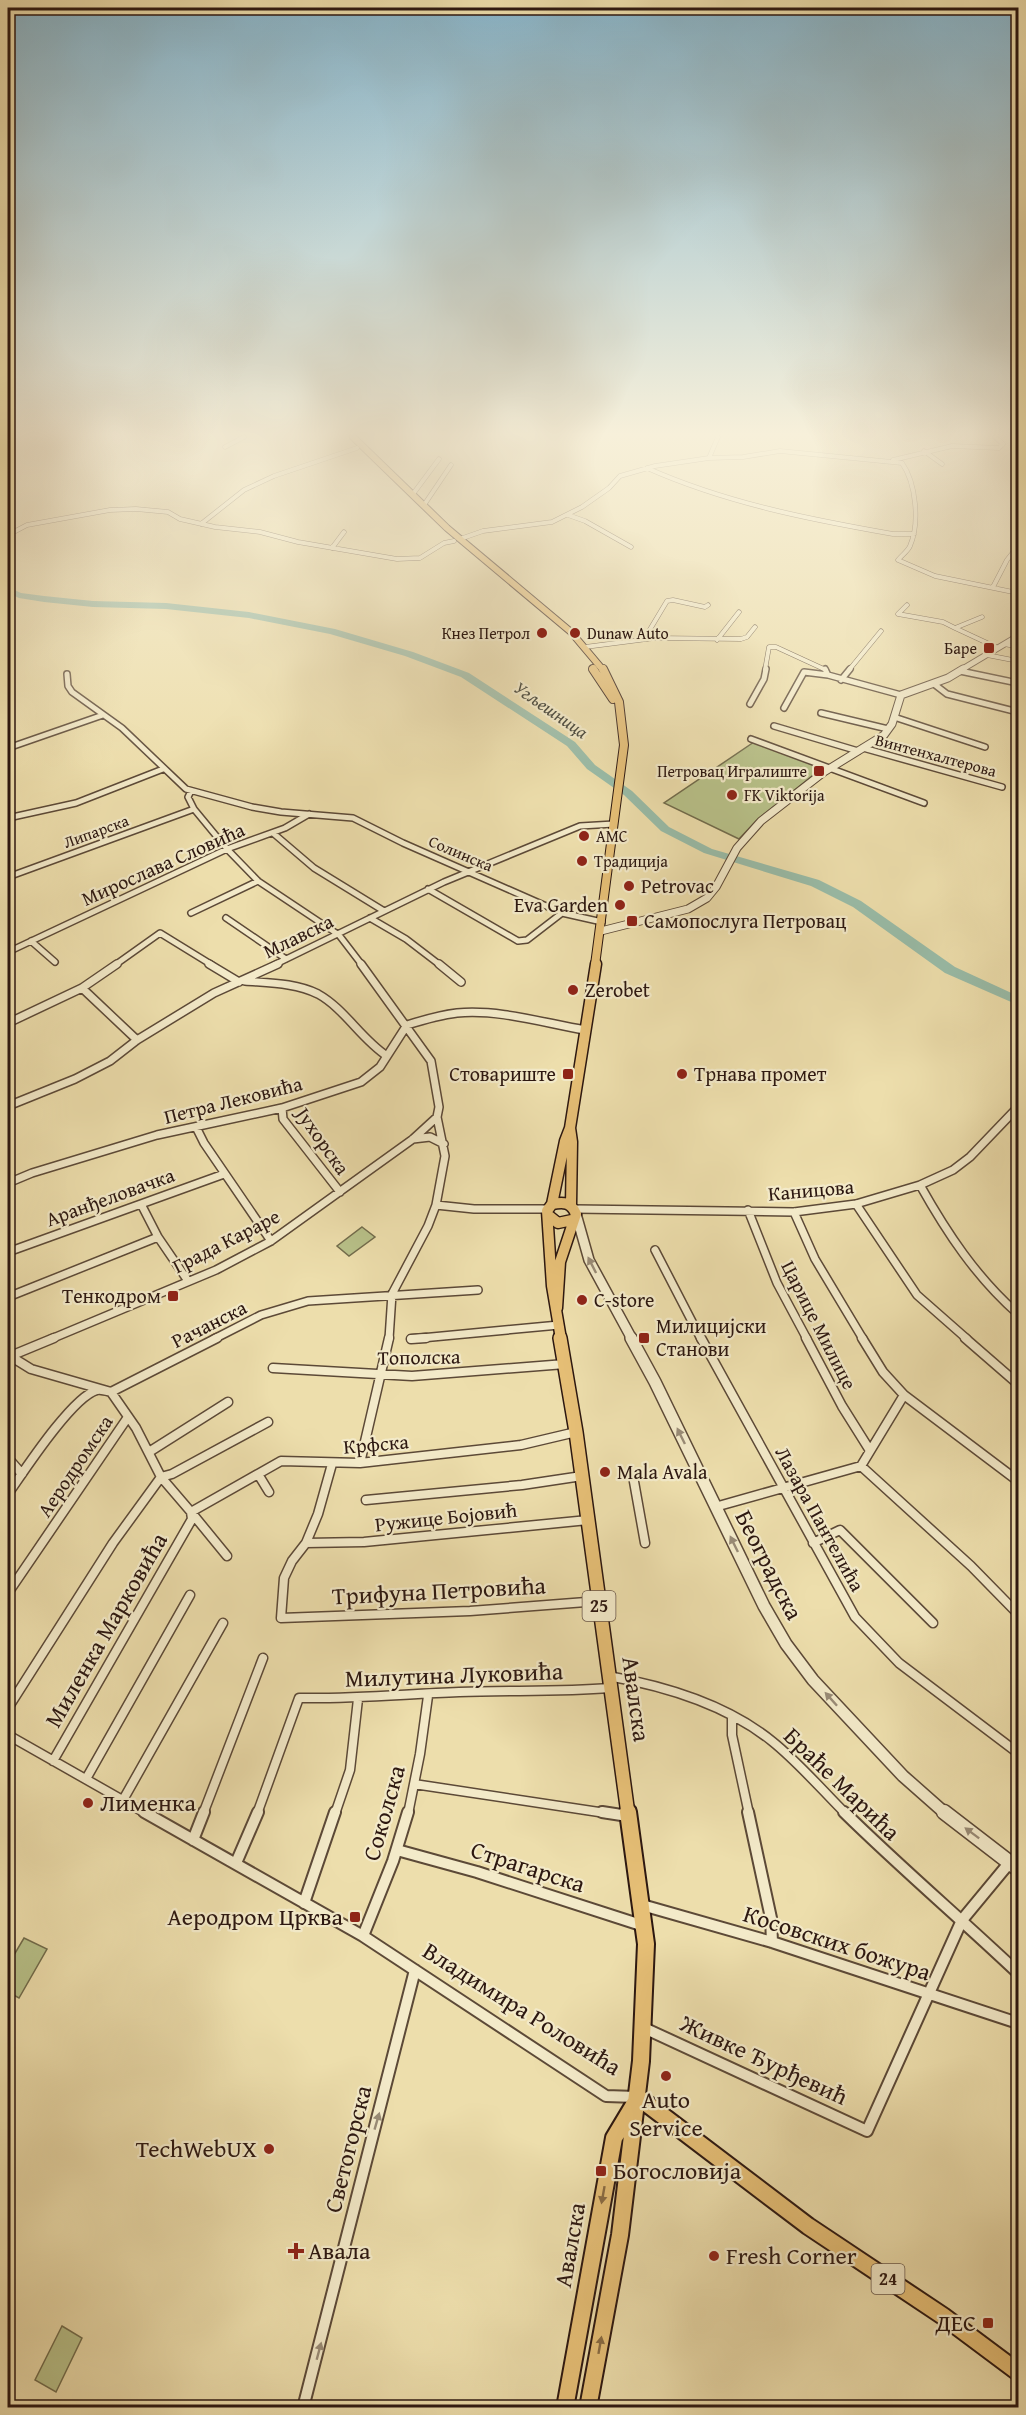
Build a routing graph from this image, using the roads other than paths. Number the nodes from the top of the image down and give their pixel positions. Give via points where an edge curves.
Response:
1 (341, 550) edge
2 (432, 550) edge
3 (469, 550) edge
4 (470, 550) edge
5 (908, 550) edge
6 (1014, 550) edge
7 (993, 587) junction
8 (1018, 593) edge
9 (708, 605) dead end
10 (907, 605) dead end
11 (739, 612) dead end
12 (982, 617) dead end
13 (755, 627) dead end
14 (956, 628) junction
15 (881, 631) dead end
16 (1018, 636) edge
17 (649, 639) junction
18 (717, 640) junction
19 (1005, 644) junction
20 (585, 647) junction
21 (1018, 647) edge
22 (998, 648) junction
23 (987, 655) junction
24 (1018, 662) edge
25 (960, 671) junction
26 (67, 674) dead end
27 (828, 675) junction
28 (841, 680) junction
29 (1018, 683) edge
30 (934, 684) junction
31 (901, 695) junction
32 (750, 704) dead end
33 (784, 708) dead end
34 (620, 709) junction
35 (1018, 712) edge
36 (821, 713) dead end
37 (103, 715) junction
38 (894, 717) junction
39 (774, 726) dead end
40 (888, 729) junction
41 (752, 739) dead end
42 (8, 747) edge
43 (985, 747) dead end
44 (860, 750) junction
45 (163, 769) junction
46 (829, 769) junction
47 (1002, 787) dead end
48 (191, 791) junction
49 (924, 803) dead end
50 (194, 809) junction
51 (309, 814) junction
52 (8, 818) edge
53 (614, 824) junction
54 (273, 833) junction
55 (227, 849) junction
56 (469, 872) junction
57 (8, 877) edge
58 (258, 881) junction
59 (428, 889) junction
60 (384, 911) junction
61 (562, 913) junction
62 (191, 914) dead end
63 (226, 918) dead end
64 (370, 918) junction
65 (601, 926) junction
66 (339, 935) junction
67 (31, 941) junction
68 (8, 952) edge
69 (286, 959) junction
70 (55, 962) dead end
71 (241, 981) junction
72 (461, 982) dead end
73 (82, 988) junction
74 (8, 1023) edge
75 (407, 1025) junction
76 (585, 1030) junction
77 (137, 1041) junction
78 (387, 1056) junction
79 (8, 1106) edge
80 (1018, 1107) edge
81 (282, 1108) junction
82 (437, 1116) junction
83 (196, 1127) junction
84 (570, 1128) junction
85 (414, 1139) junction
86 (444, 1144) junction
87 (224, 1174) junction
88 (8, 1182) edge
89 (920, 1185) junction
90 (340, 1192) junction
91 (141, 1204) junction
92 (856, 1204) junction
93 (436, 1205) junction
94 (549, 1210) junction
95 (748, 1210) junction
96 (574, 1212) junction
97 (794, 1212) junction
98 (158, 1237) junction
99 (271, 1241) junction
100 (655, 1250) dead end
101 (8, 1252) edge
102 (188, 1281) junction
103 (478, 1290) dead end
104 (392, 1294) junction
105 (8, 1297) edge
106 (556, 1308) junction
107 (1018, 1314) edge
108 (558, 1325) junction
109 (411, 1339) dead end
110 (9, 1357) edge
111 (565, 1364) junction
112 (273, 1368) dead end
113 (379, 1375) junction
114 (1018, 1384) edge
115 (111, 1392) junction
116 (904, 1395) junction
117 (228, 1402) dead end
118 (128, 1417) junction
119 (268, 1422) dead end
120 (576, 1432) junction
121 (869, 1449) junction
122 (149, 1452) junction
123 (8, 1458) edge
124 (360, 1463) junction
125 (332, 1464) junction
126 (861, 1466) junction
127 (22, 1474) junction
128 (258, 1474) junction
129 (582, 1476) junction
130 (633, 1476) dead end
131 (161, 1478) junction
132 (1018, 1481) edge
133 (783, 1488) junction
134 (269, 1492) dead end
135 (8, 1494) edge
136 (366, 1500) dead end
137 (715, 1508) junction
138 (191, 1516) junction
139 (588, 1520) junction
140 (306, 1543) junction
141 (645, 1543) dead end
142 (813, 1543) junction
143 (227, 1557) dead end
144 (8, 1593) edge
145 (190, 1595) dead end
146 (599, 1601) junction
147 (1018, 1614) edge
148 (222, 1623) dead end
149 (933, 1623) dead end
150 (263, 1658) dead end
151 (609, 1682) junction
152 (428, 1696) junction
153 (357, 1699) junction
154 (8, 1708) edge
155 (732, 1716) junction
156 (8, 1735) edge
157 (1018, 1753) edge
158 (53, 1761) junction
159 (86, 1779) junction
160 (414, 1784) junction
161 (123, 1800) junction
162 (628, 1816) junction
163 (193, 1840) junction
164 (397, 1850) junction
165 (236, 1863) junction
166 (1014, 1866) edge
167 (304, 1903) junction
168 (642, 1905) junction
169 (962, 1920) junction
170 (645, 1926) junction
171 (363, 1936) junction
172 (772, 1942) junction
173 (415, 1971) junction
174 (1018, 1973) edge
175 (928, 1996) junction
176 (1018, 2024) edge
177 (644, 2028) junction
178 (638, 2097) junction
179 (1018, 2372) edge
180 (303, 2408) edge
181 (565, 2408) edge
182 (588, 2408) edge

1 - 2 street via 390,559 416,559
3 - 34 main road, 25 via 569,639
4 - 20 main road, 25 via 522,589
5 - 7 street via 898,560 935,576
6 - 7 street
7 - 8 street
9 - 17 street via 667,601 649,631
10 - 14 street via 898,614
11 - 18 street
12 - 14 street
13 - 18 street via 744,639
14 - 22 street
15 - 28 street
16 - 19 street
17 - 18 street
17 - 20 street
19 - 21 street
19 - 22 street
20 - 34 main road, 25 via 614,687
22 - 23 street
23 - 24 street
23 - 25 street
25 - 29 street
25 - 30 street
26 - 37 street, Солинска via 72,692
27 - 28 street
27 - 32 street via 825,668 768,647 764,679
27 - 33 street via 804,672
28 - 31 street
30 - 31 street
30 - 35 street via 947,694
31 - 38 street
34 - 53 main road, 25 via 625,738
36 - 40 street
37 - 42 street
37 - 45 street, Солинска via 133,737
38 - 40 street
38 - 43 street
39 - 44 street, Винтенхалтерова
40 - 44 street
41 - 46 street
44 - 46 street
44 - 47 street, Винтенхалтерова
45 - 48 street, Солинска
45 - 52 street via 76,803
46 - 49 street
46 - 65 street via 760,821 737,848 716,887 698,904
48 - 50 street via 188,797
48 - 51 street, Солинска via 252,807
50 - 55 street
50 - 57 street, Липарска
51 - 54 street
51 - 56 street, Солинска via 353,818
53 - 56 street, Млавска via 580,826
53 - 65 main road, 25
54 - 55 street, Мирослава Словића
54 - 60 street, Мирослава Словића via 314,868
55 - 58 street
55 - 67 street, Мирослава Словића
56 - 59 street, Млавска
56 - 61 street, Солинска
58 - 62 street
58 - 66 street
59 - 60 street, Млавска
59 - 61 street via 518,941 526,940
60 - 64 street, Млавска
61 - 65 street, Солинска
63 - 69 street
64 - 66 street, Млавска
64 - 72 street via 426,952
65 - 76 main road, 25
66 - 69 street, Млавска
66 - 75 street
67 - 68 street, Мирослава Словића
67 - 70 street
69 - 71 street, Млавска
71 - 73 street via 160,933
71 - 77 street, Млавска via 214,993
71 - 78 street via 309,991 324,998 363,1038
73 - 74 street
73 - 77 street
75 - 76 street via 447,1014 476,1013
75 - 78 street, Петра Лековића
75 - 82 street via 431,1061
76 - 84 main road, 25
77 - 79 street, Млавска via 75,1079
78 - 81 street, Петра Лековића via 361,1082
80 - 89 street, Каницова via 970,1157 953,1170
81 - 83 street, Петра Лековића
81 - 90 street, Јухорска via 283,1119
82 - 85 street, Града Караре
82 - 86 street
83 - 87 street
83 - 88 street, Петра Лековића
84 - 94 main road, 25
84 - 96 main road, 25
85 - 86 street via 429,1136
85 - 90 street, Града Караре
86 - 93 street
87 - 91 street, Аранђеловачка
87 - 99 street
89 - 92 street, Каницова
89 - 107 street via 967,1263
90 - 99 street, Града Караре
91 - 98 street
91 - 101 street, Аранђеловачка
92 - 97 street, Каницова
92 - 114 street via 917,1295
93 - 94 street
93 - 104 street
94 - 96 main road via 560,1202
94 - 96 main road via 558,1223
94 - 106 main road, 25
95 - 96 street, Каницова
95 - 97 street, Каницова
95 - 121 street, Царице Милице via 777,1283
96 - 106 main road, 25 via 560,1262
137 -> 96 street, Београдска via 655,1382 589,1260
97 - 116 street via 816,1259 883,1372
98 - 102 street
98 - 105 street
99 - 102 street, Града Караре
100 - 133 street, Лазара Пантелића
102 - 110 street, Града Караре
103 - 104 street, Рачанска
104 - 113 street via 389,1338
104 - 115 street, Рачанска via 308,1301 274,1311
106 - 108 main road, Авалска / 25
108 - 109 street
108 - 111 main road, Авалска / 25
110 - 115 street via 31,1369
111 - 113 street, Тополска
111 - 120 main road, Авалска / 25
112 - 113 street, Тополска
113 - 124 street
115 - 118 street
115 - 127 street, Рачанска via 91,1394 56,1429
116 - 121 street
116 - 132 street
117 - 122 street
118 - 122 street
118 - 144 street, Аеродромска
119 - 131 street
120 - 124 street, Крфска via 521,1445
120 - 129 main road, Авалска / 25
121 - 126 street
122 - 131 street
123 - 127 street
124 - 125 street, Крфска
125 - 128 street, Крфска via 280,1461
125 - 140 street
126 - 133 street
126 - 147 street via 972,1566
127 - 135 street, Рачанска
128 - 134 street
128 - 138 street, Крфска
129 - 136 street
129 - 139 main road, Авалска / 25
130 - 141 street
131 - 138 street
131 - 154 street via 113,1544
133 - 137 street
133 - 142 street, Лазара Пантелића
166 -> 137 street, Београдска via 903,1776 813,1680 775,1626
138 - 143 street
138 - 158 street, Миленка Марковића
139 - 140 street, Ружице Бојовић via 364,1542
139 - 146 main road, Авалска / 25
140 - 146 street, Трифуна Петровића via 284,1578 281,1618 470,1611
142 - 149 street via 840,1530
142 - 157 street, Лазара Пантелића via 855,1617 899,1663
145 - 159 street
146 - 151 main road, Авалска / 25
148 - 161 street
150 - 163 street
151 - 152 street, Милутина Луковића via 572,1691
151 - 155 street, Браће Марића via 661,1687
151 - 162 main road, Авалска / 25
152 - 153 street, Милутина Луковића
152 - 160 street, Соколска
153 - 165 street, Милутина Луковића via 299,1698
153 - 167 street via 350,1770
155 - 169 street, Браће Марића via 773,1742 894,1861
155 - 172 street via 732,1735 771,1918
156 - 158 street, Владимира Роловића
158 - 159 street, Владимира Роловића
159 - 161 street, Владимира Роловића
160 - 162 street
160 - 164 street, Соколска
161 - 163 street, Владимира Роловића
162 - 168 main road, Авалска / 25
163 - 165 street, Владимира Роловића
164 - 170 street, Страгарска
164 - 171 street, Соколска
165 - 167 street, Владимира Роловића
166 - 169 street
167 - 171 street, Владимира Роловића
168 - 170 main road, Авалска / 25
168 - 172 street, Косовских божура
169 - 174 street, Браће Марића
169 - 175 street
170 - 177 main road, Авалска / 25
171 - 173 street, Владимира Роловића
172 - 175 street, Косовских божура
173 - 178 street, Владимира Роловића via 606,2096
180 -> 173 street, Светогорска
175 - 176 street, Косовских божура
175 - 177 street, Живке Ђурђевић via 867,2131
177 - 178 main road, Авалска / 25
178 - 179 main road, 24 via 808,2226 943,2316
178 -> 181 main road, Авалска via 614,2138
182 -> 178 main road, Авалска via 630,2168

